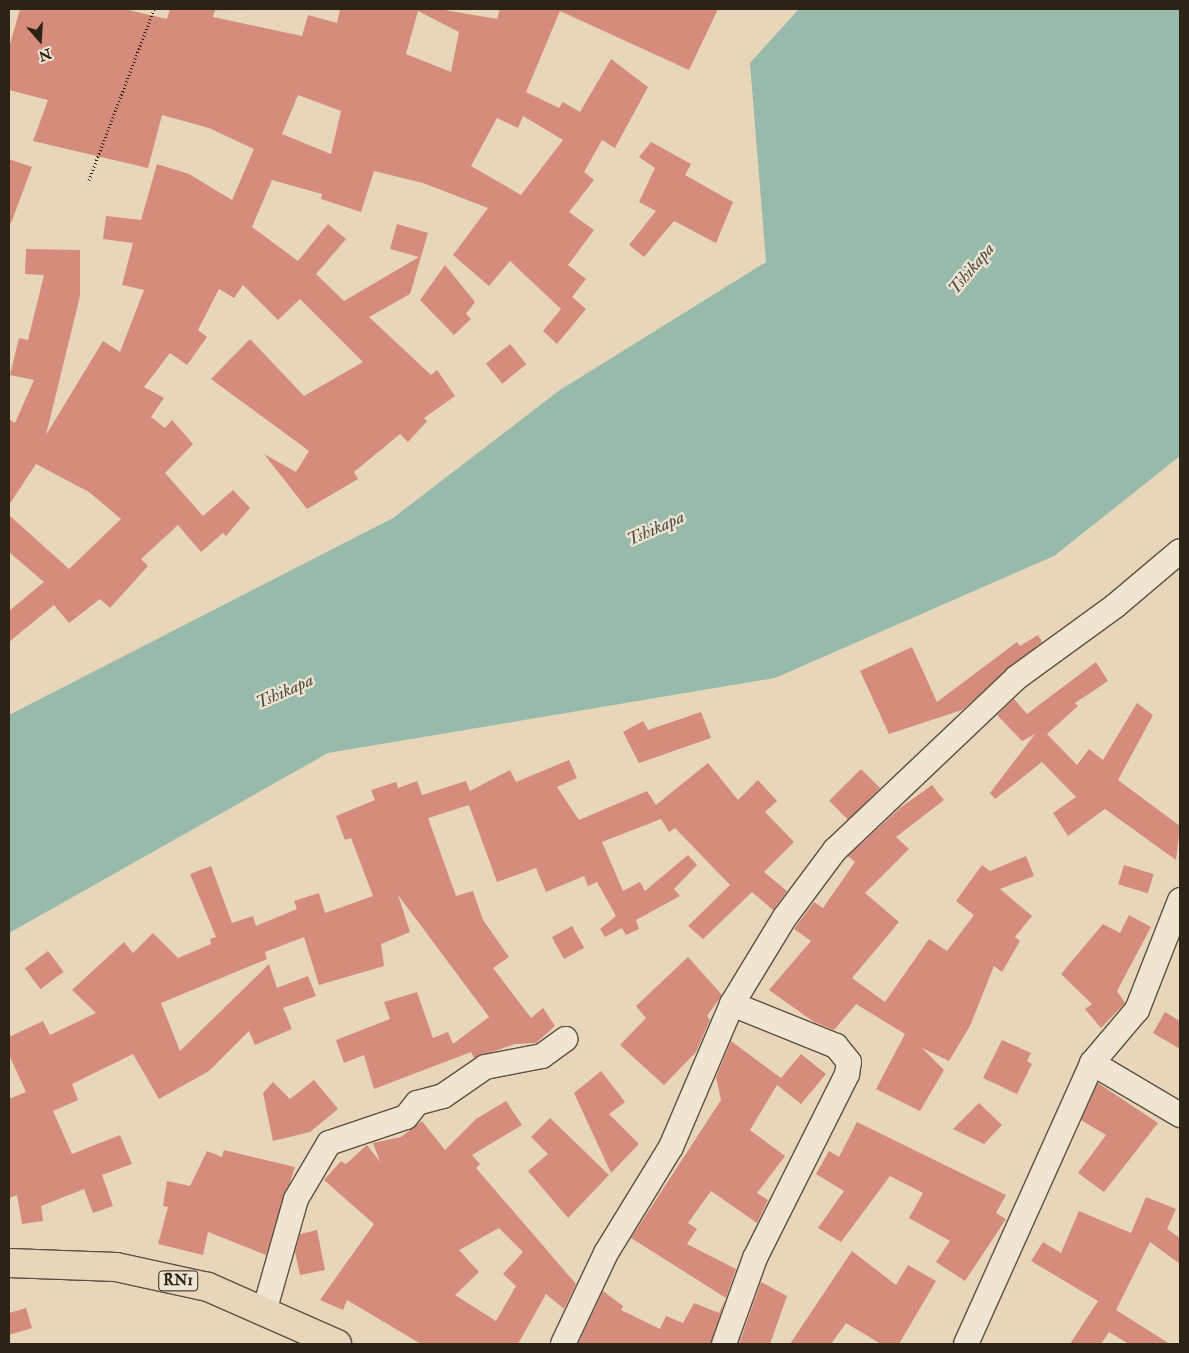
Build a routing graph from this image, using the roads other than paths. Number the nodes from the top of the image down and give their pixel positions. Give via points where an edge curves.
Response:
1 (1180, 551) edge
2 (1180, 900) edge
3 (732, 1004) junction
4 (565, 1039) dead end
5 (1092, 1064) junction
6 (1180, 1115) edge
7 (9, 1263) edge
8 (264, 1312) junction
9 (337, 1344) edge
10 (563, 1344) edge
11 (724, 1344) edge
12 (966, 1344) edge

1 - 3 street via 1115,606 1016,678 835,850 785,917
2 - 5 street via 1137,1010
3 - 10 street via 671,1147 606,1253
3 - 11 street via 836,1046 848,1062 847,1074 755,1258
4 - 8 street via 542,1056 485,1067 443,1096 417,1103 406,1117 329,1143 296,1199
5 - 6 street
5 - 12 street
7 - 8 highway, RN1 via 116,1267 208,1287
8 - 9 highway, RN1

